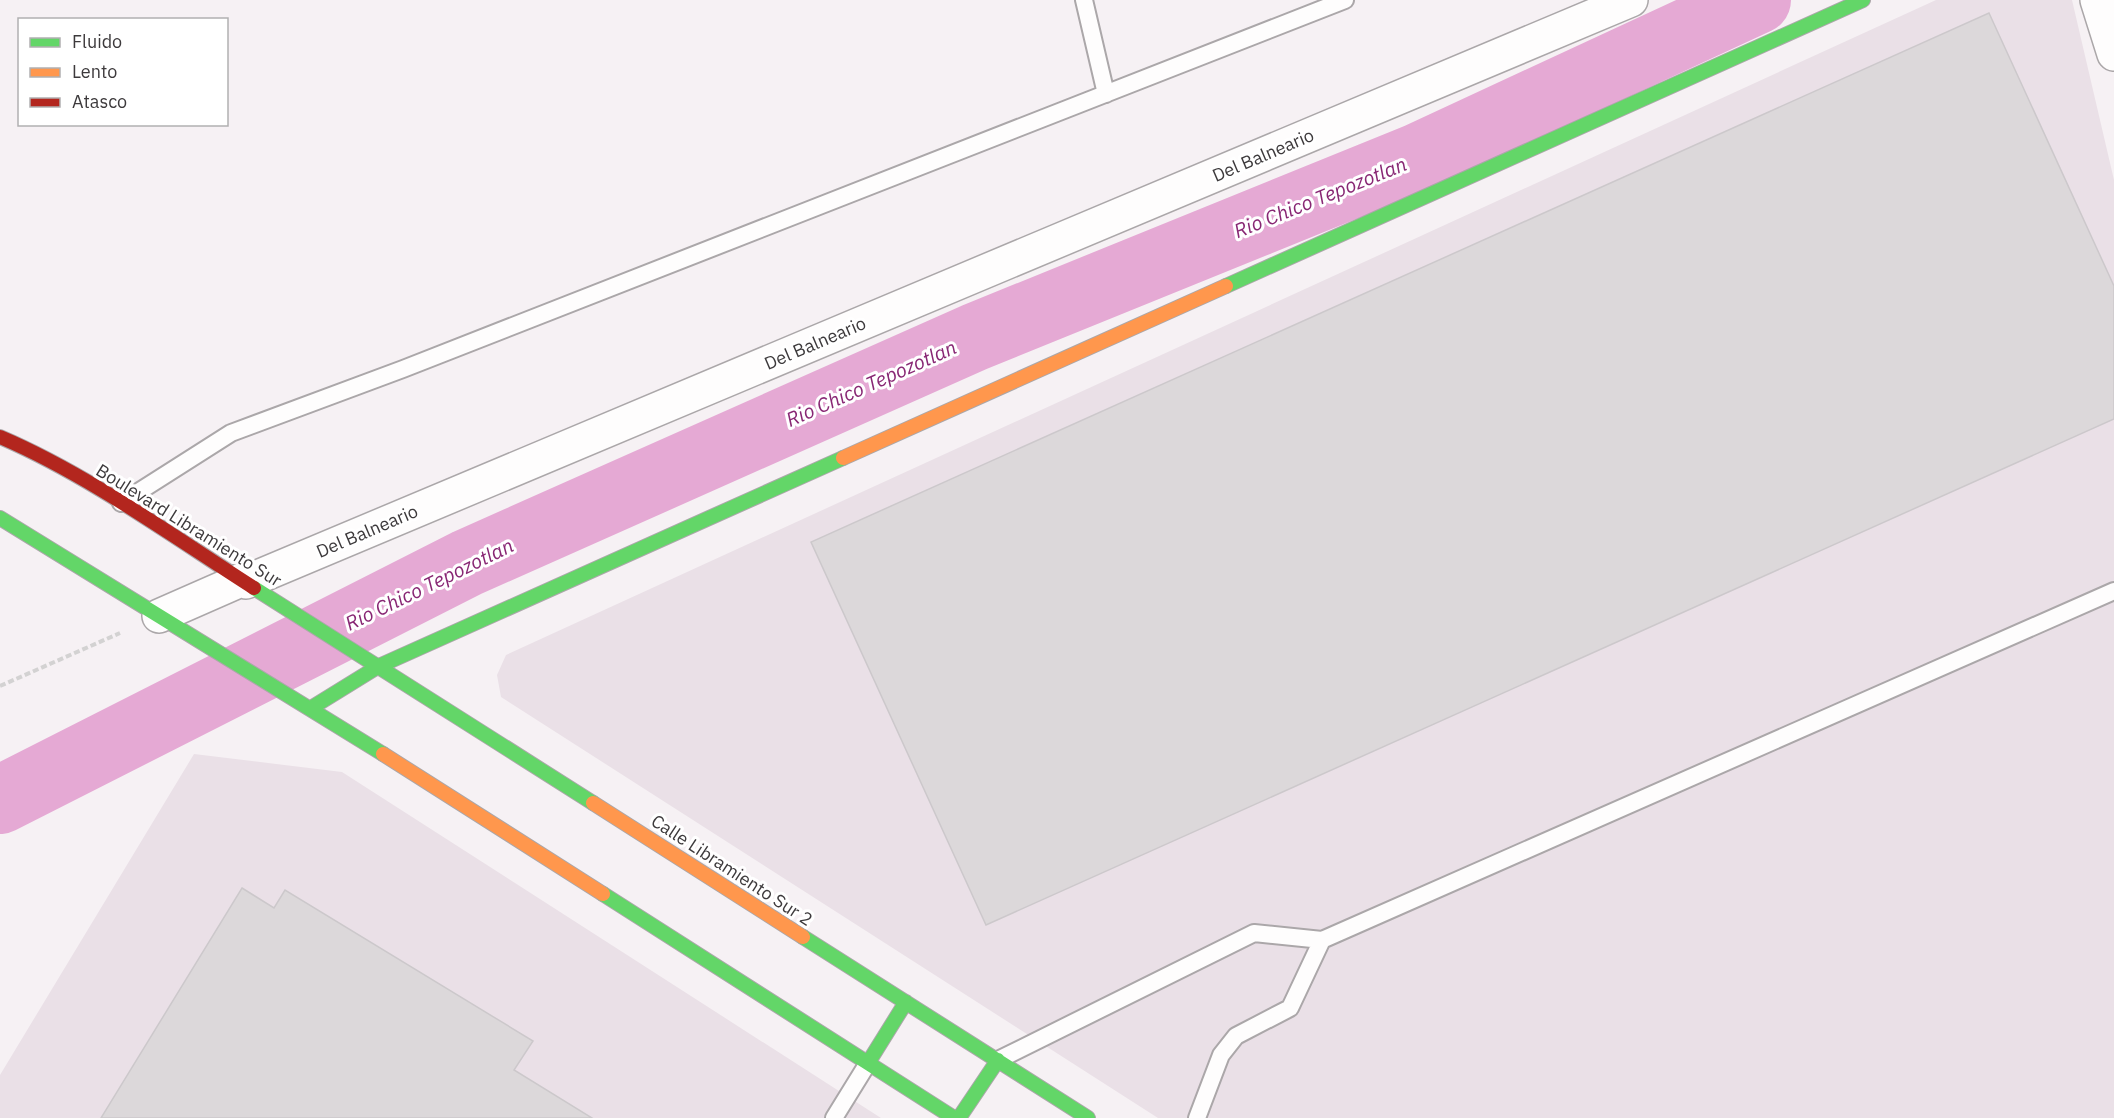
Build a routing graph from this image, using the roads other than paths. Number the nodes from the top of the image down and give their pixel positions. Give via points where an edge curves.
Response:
1 (1084, 0) edge
2 (1345, 0) edge
3 (1631, 0) edge
4 (1863, 0) edge
5 (2097, 0) edge
6 (2114, 54) edge
7 (1106, 94) junction
8 (0, 437) edge
9 (121, 503) junction
10 (0, 518) edge
11 (256, 588) junction
12 (2114, 591) edge
13 (159, 616) junction
14 (356, 651) joint
15 (379, 666) junction
16 (311, 708) junction
17 (1322, 940) junction
18 (906, 1002) junction
19 (998, 1060) junction
20 (868, 1064) junction
21 (834, 1118) edge
22 (954, 1118) edge
23 (959, 1118) edge
24 (1088, 1118) edge
25 (1197, 1118) edge

1 - 7 lane
2 - 7 lane
3 - 11 street, Del Balneario
4 - 15 main road
5 - 6 street
7 - 9 lane via 231,433
8 - 9 main road, Boulevard Libramiento Sur
9 - 11 main road, Boulevard Libramiento Sur
10 - 13 main road
11 - 13 street, Del Balneario via 241,580
11 - 14 main road, Boulevard Libramiento Sur
12 - 17 lane
13 - 16 main road
14 - 15 main road, Calle Libramiento Sur 2
15 - 16 main road
15 - 18 main road, Calle Libramiento Sur 2
16 - 20 main road
17 - 19 lane via 1254,933
17 - 25 lane via 1290,1008 1236,1036 1221,1055
18 - 19 main road, Calle Libramiento Sur 2
18 - 20 main road
19 - 23 main road
19 - 24 main road, Calle Libramiento Sur 2
20 - 21 lane
20 - 22 main road

